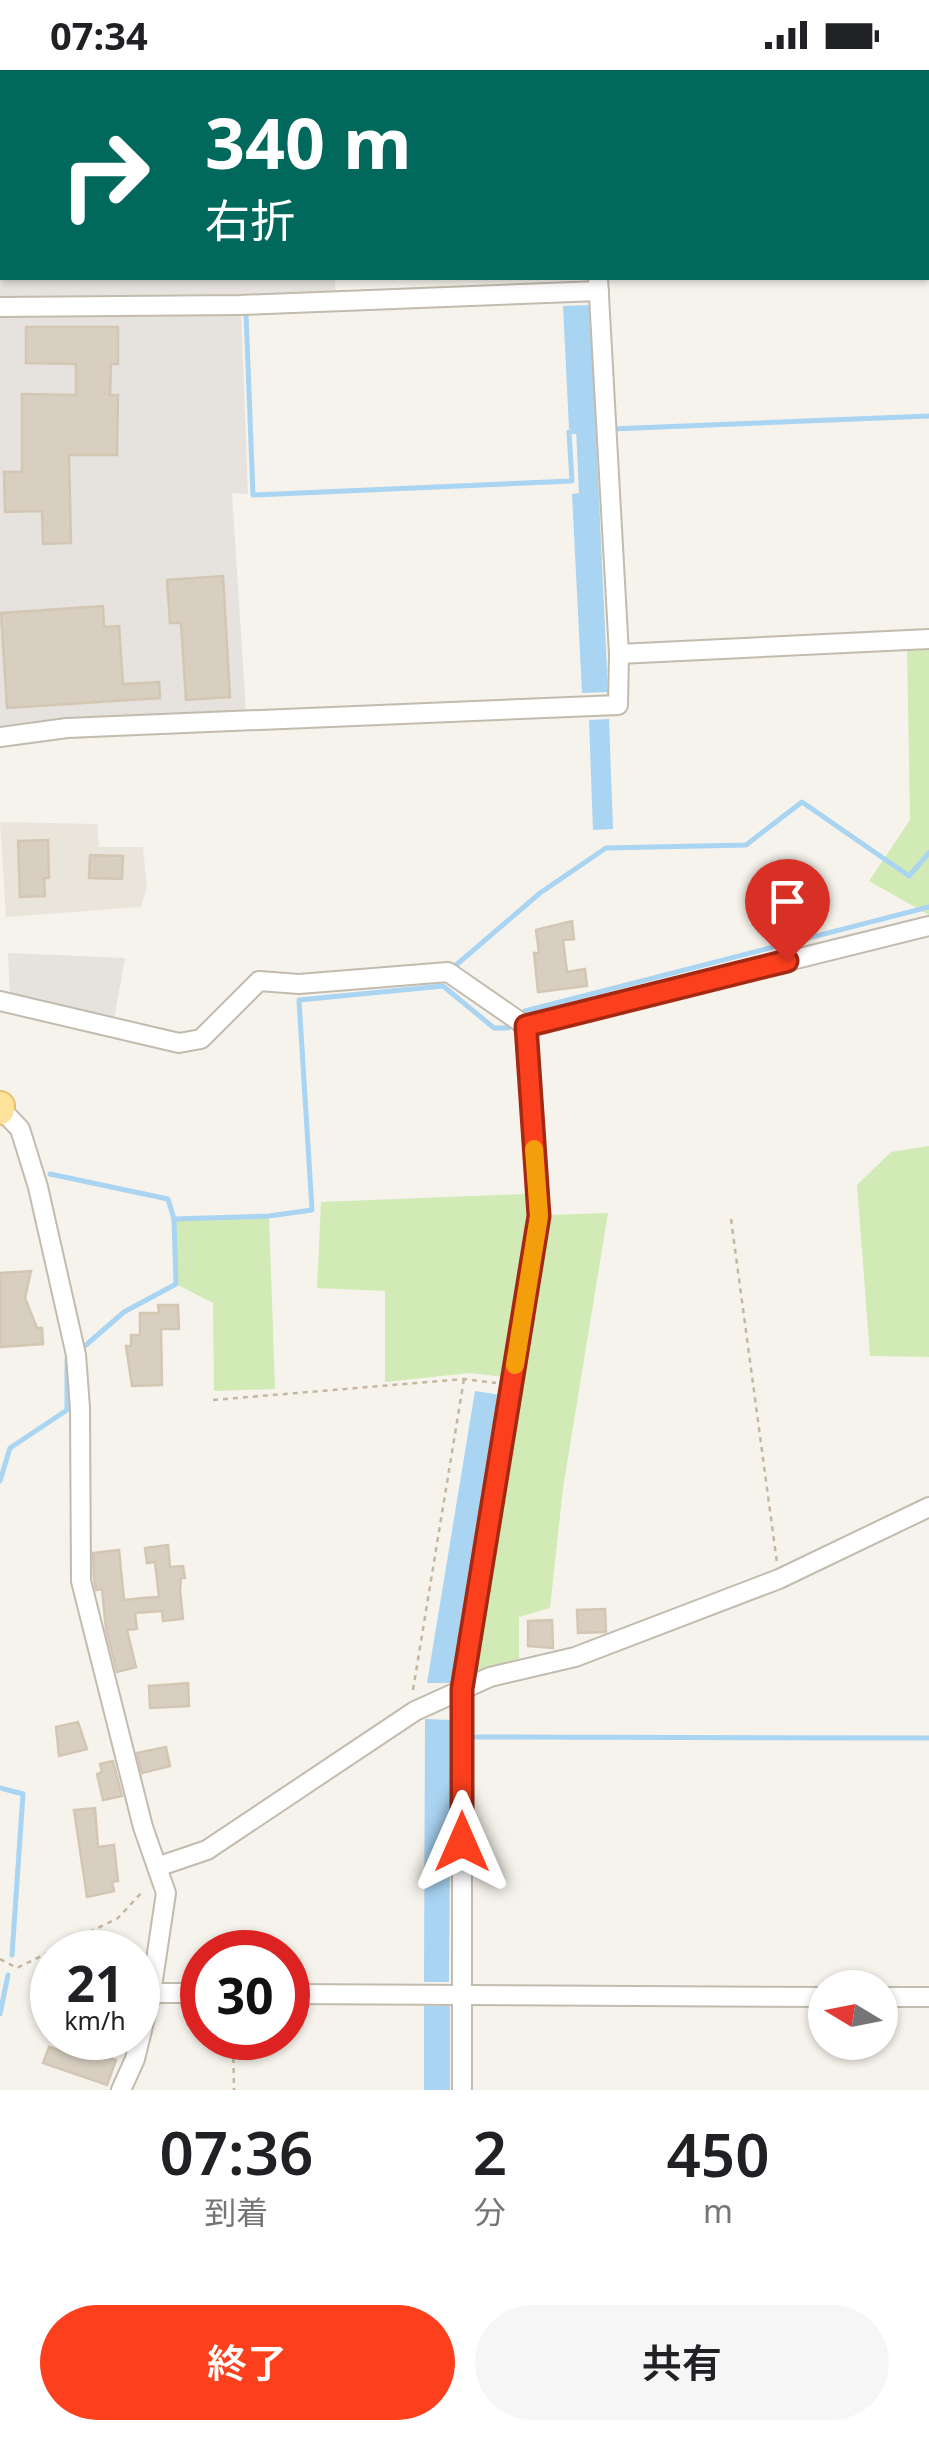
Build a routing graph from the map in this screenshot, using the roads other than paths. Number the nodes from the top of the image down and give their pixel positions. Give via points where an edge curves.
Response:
1 (599, 284) edge
2 (0, 307) edge
3 (929, 639) edge
4 (620, 654) junction
5 (0, 737) edge
6 (929, 926) edge
7 (0, 1001) edge
8 (517, 1021) junction
9 (0, 1108) edge
10 (929, 1506) edge
11 (454, 1693) junction
12 (157, 1867) junction
13 (160, 1930) edge
14 (310, 1994) edge
15 (445, 1995) junction
16 (808, 1997) edge
17 (898, 1997) edge
18 (929, 1997) edge
19 (135, 2060) edge
20 (120, 2090) edge
21 (462, 2090) edge

1 - 2 street via 240,305
1 - 4 street
3 - 4 street
4 - 5 street via 618,705 67,728
6 - 8 street
7 - 8 street via 179,1044 201,1039 259,981 448,972
8 - 11 street via 539,1216
9 - 12 street via 20,1129 38,1187 76,1355 82,1581
10 - 11 street via 779,1579 575,1657 490,1677
11 - 12 street via 207,1850
11 - 15 street
12 - 13 street via 166,1892
14 - 15 street
15 - 16 street
15 - 21 street
17 - 18 street
19 - 20 street

